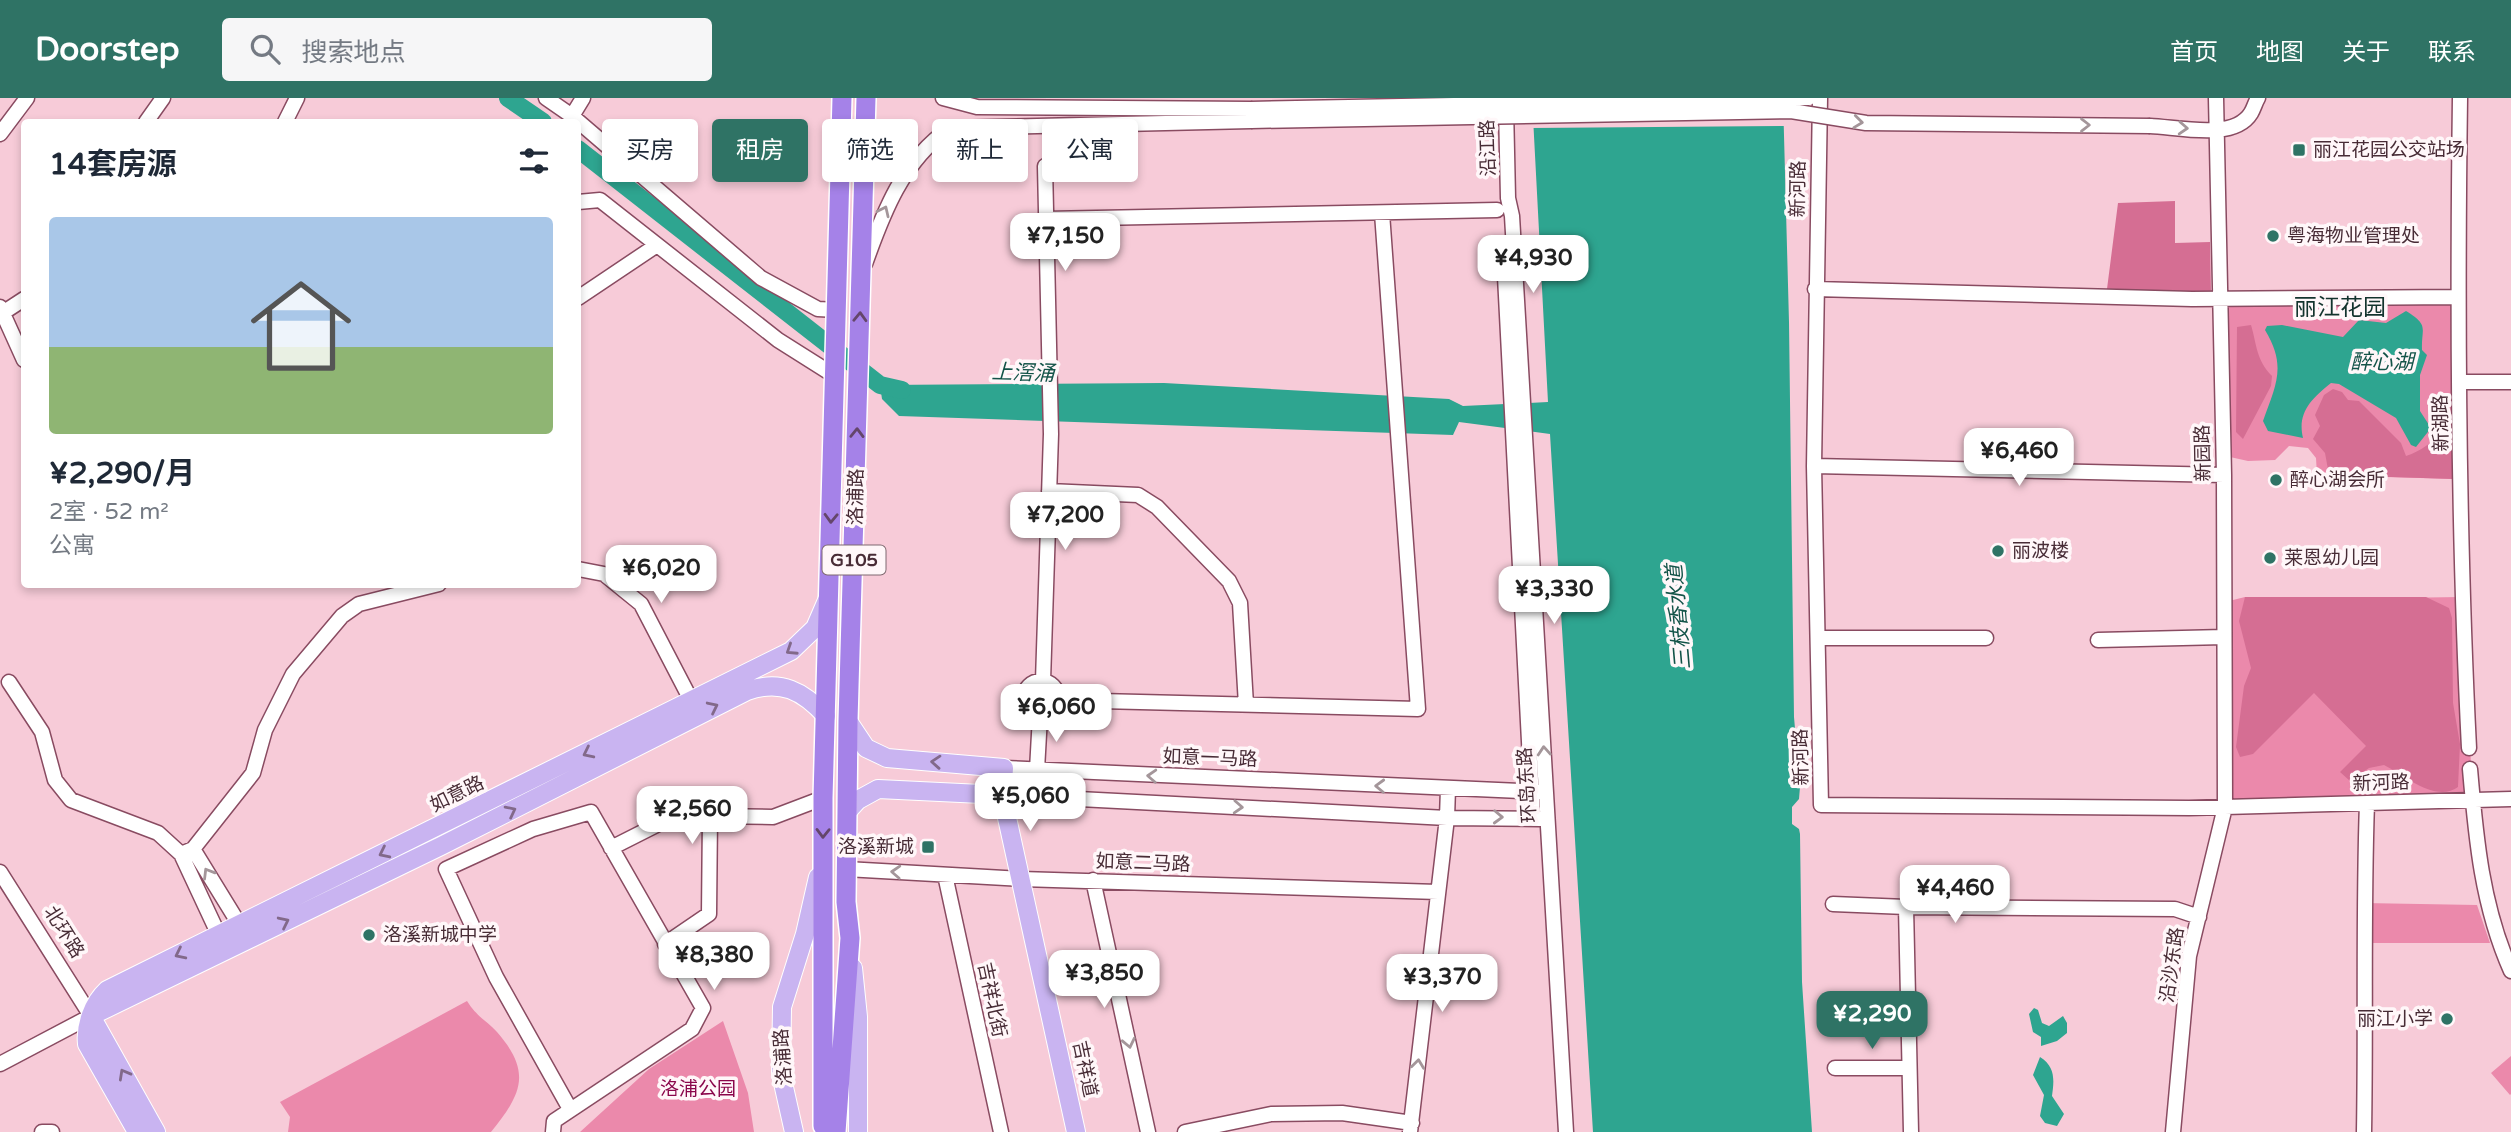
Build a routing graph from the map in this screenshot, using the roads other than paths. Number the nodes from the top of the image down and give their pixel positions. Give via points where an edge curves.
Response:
1 (27, 98) edge
2 (163, 98) edge
3 (297, 98) edge
4 (546, 98) edge
5 (583, 98) edge
6 (842, 98) edge
7 (866, 98) edge
8 (943, 98) edge
9 (1505, 98) edge
10 (1809, 98) edge
11 (1820, 98) edge
12 (2216, 98) edge
13 (2259, 98) edge
14 (2460, 98) edge
15 (1251, 115) junction
16 (572, 116) junction
17 (148, 119) edge
18 (286, 119) edge
19 (576, 119) edge
20 (581, 124) edge
21 (2216, 130) junction
22 (0, 134) edge
23 (1045, 182) edge
24 (581, 202) edge
25 (1497, 210) dead end
26 (1382, 213) junction
27 (1046, 219) junction
28 (657, 245) junction
29 (862, 276) junction
30 (1815, 289) junction
31 (581, 296) edge
32 (2458, 297) junction
33 (2220, 298) junction
34 (21, 300) edge
35 (2, 310) edge
36 (836, 310) junction
37 (21, 353) edge
38 (835, 376) junction
39 (2459, 382) junction
40 (2511, 382) edge
41 (1519, 436) joint
42 (1814, 466) junction
43 (2224, 475) junction
44 (1049, 491) junction
45 (581, 570) edge
46 (423, 588) edge
47 (829, 595) junction
48 (2224, 637) junction
49 (1986, 638) dead end
50 (1818, 639) junction
51 (2098, 640) dead end
52 (1043, 681) junction
53 (9, 682) dead end
54 (1059, 700) junction
55 (692, 702) junction
56 (1246, 705) junction
57 (826, 716) junction
58 (1040, 716) junction
59 (848, 721) junction
60 (2469, 748) dead end
61 (1004, 768) junction
62 (2470, 769) dead end
63 (1037, 770) junction
64 (1448, 788) junction
65 (1540, 792) junction
66 (1002, 795) junction
67 (823, 798) junction
68 (2511, 799) edge
69 (2473, 801) junction
70 (2367, 803) junction
71 (2225, 807) junction
72 (847, 812) junction
73 (710, 816) junction
74 (1447, 818) junction
75 (1534, 819) junction
76 (1549, 819) junction
77 (477, 828) junction
78 (611, 848) junction
79 (488, 850) junction
80 (187, 851) junction
81 (822, 860) junction
82 (846, 869) junction
83 (0, 872) edge
84 (945, 875) junction
85 (1021, 879) junction
86 (1093, 880) junction
87 (1438, 892) junction
88 (1833, 904) dead end
89 (1906, 907) junction
90 (2199, 917) junction
91 (244, 932) junction
92 (850, 938) junction
93 (222, 943) junction
94 (665, 944) junction
95 (2511, 971) edge
96 (91, 1016) junction
97 (0, 1064) edge
98 (1835, 1068) dead end
99 (1909, 1068) junction
100 (570, 1109) junction
101 (1411, 1128) edge
102 (42, 1132) edge
103 (52, 1132) edge
104 (137, 1132) edge
105 (156, 1132) edge
106 (553, 1132) edge
107 (794, 1132) edge
108 (813, 1132) edge
109 (823, 1132) edge
110 (836, 1132) edge
111 (846, 1132) edge
112 (858, 1132) edge
113 (1001, 1132) edge
114 (1076, 1132) edge
115 (1148, 1132) edge
116 (1185, 1132) edge
117 (1566, 1132) edge
118 (1911, 1132) edge
119 (2173, 1132) edge
120 (2364, 1132) edge

1 - 22 street
2 - 17 street
3 - 18 street
4 - 16 street
5 - 16 street
6 - 36 highway, 洛浦路 / G105
7 - 29 highway, 洛浦路 / G105
8 - 15 street via 976,107
9 - 41 street, 沿江路
10 - 15 street, bridge
11 - 30 street, 新河路
12 - 21 street, 新园路
13 - 21 street via 2243,121
14 - 32 street, 新湖路
15 -> 21 street, bridge via 1791,111 1866,123
29 -> 15 street via 892,196 919,155 950,128
16 - 19 street
20 - 36 street via 761,278 818,309
21 - 33 street, 新园路
23 - 27 street
24 - 28 street via 600,200
25 - 26 street
26 - 27 street
26 - 56 street via 1418,709
27 - 44 street
28 - 31 street
28 - 38 street via 778,340
59 -> 29 highway, 洛浦路 / G105
30 - 33 street
30 - 42 street, 新河路
32 - 33 street
32 - 39 street, 新湖路
33 - 43 street, 新园路
34 - 35 street
35 - 37 street
36 - 38 highway, 洛浦路 / G105
38 -> 47 highway, 洛浦路 / G105
39 - 40 street
39 - 60 street, 新湖路
41 - 65 street, 环岛东路
42 - 43 street
42 - 50 street, 新河路
43 - 48 street, 新园路
44 - 52 street
44 - 56 street via 1138,495 1157,508 1229,581 1240,603
45 - 55 street via 604,574 640,604
46 - 80 street via 359,604 342,615 293,674 265,730 253,773
47 -> 55 main road, 如意路 via 815,628 800,644
47 - 57 highway, 洛浦路 / G105
48 - 51 street
48 - 71 street, 新园路
49 - 50 street
50 - 71 street, 新河路 via 1821,805
52 - 54 street via 1055,687
52 - 58 street via 1030,685 1024,697 1028,710
53 - 80 street via 42,732 55,780 71,800 158,833
54 - 56 street
54 - 58 street via 1053,712
55 -> 91 main road, 如意路
57 - 67 highway, 洛浦路 / G105
77 -> 57 main road, 如意路 via 759,687 785,686 798,691
58 - 63 street
61 -> 59 main road, 如意一马路 via 887,758 866,748
59 - 72 highway, 洛浦路 / G105
61 - 63 street, 如意一马路
61 - 66 main road, 吉祥道
62 - 69 street
64 -> 63 street, 如意一马路
64 - 65 street, 如意一马路
64 - 74 street
65 - 75 street
65 - 76 street, 环岛东路
66 - 72 main road via 878,789
66 -> 74 street
66 - 85 main road, 吉祥道
67 - 73 street via 773,817
67 -> 81 highway, 洛浦路 / G105
68 - 69 street, 新河路
69 - 70 street, 新河路
69 - 95 street via 2489,912
70 - 71 street, 新河路
70 - 120 street
71 - 90 street, 沿沙东路
72 - 82 highway, 洛浦路 / G105
73 - 78 street via 700,803
73 - 94 street via 709,914
74 -> 75 street
74 - 87 street
75 - 76 street
76 - 117 street, 环岛东路
77 - 79 street
91 -> 77 main road, 如意路
78 - 79 street via 591,812 533,829
78 - 94 street
79 - 100 street via 446,869 496,977
91 -> 80 street
80 - 93 street
81 - 107 main road, 洛浦路 via 782,1007 781,1074
81 - 108 highway
81 - 109 highway, 洛浦路 / G105
84 -> 82 street, 如意二马路
82 - 92 highway, 洛浦路 / G105
83 - 96 street, 北环路
84 - 85 street, 如意二马路
84 - 113 street, 吉祥北街
85 - 86 street, 如意二马路
85 - 114 main road, 吉祥道
86 - 87 street, 如意二马路
86 -> 115 street
101 -> 87 street
88 - 89 street
89 - 90 street via 2175,909
89 - 99 street
90 - 119 street, 沿沙东路 via 2189,956
91 - 93 main road, 如意路
92 - 110 highway, 洛浦路 / G105
92 - 111 highway
92 - 112 main road, 洛浦路 via 858,1017
93 - 96 main road, 如意路 via 107,990
94 - 100 street via 704,1008 692,1029
96 - 97 street, 如意路
96 - 104 main road via 87,1044
105 -> 96 main road, 北环路
98 - 99 street
99 - 118 street
100 - 106 street via 554,1121
101 - 116 street via 1342,1112 1271,1114
102 - 103 street

